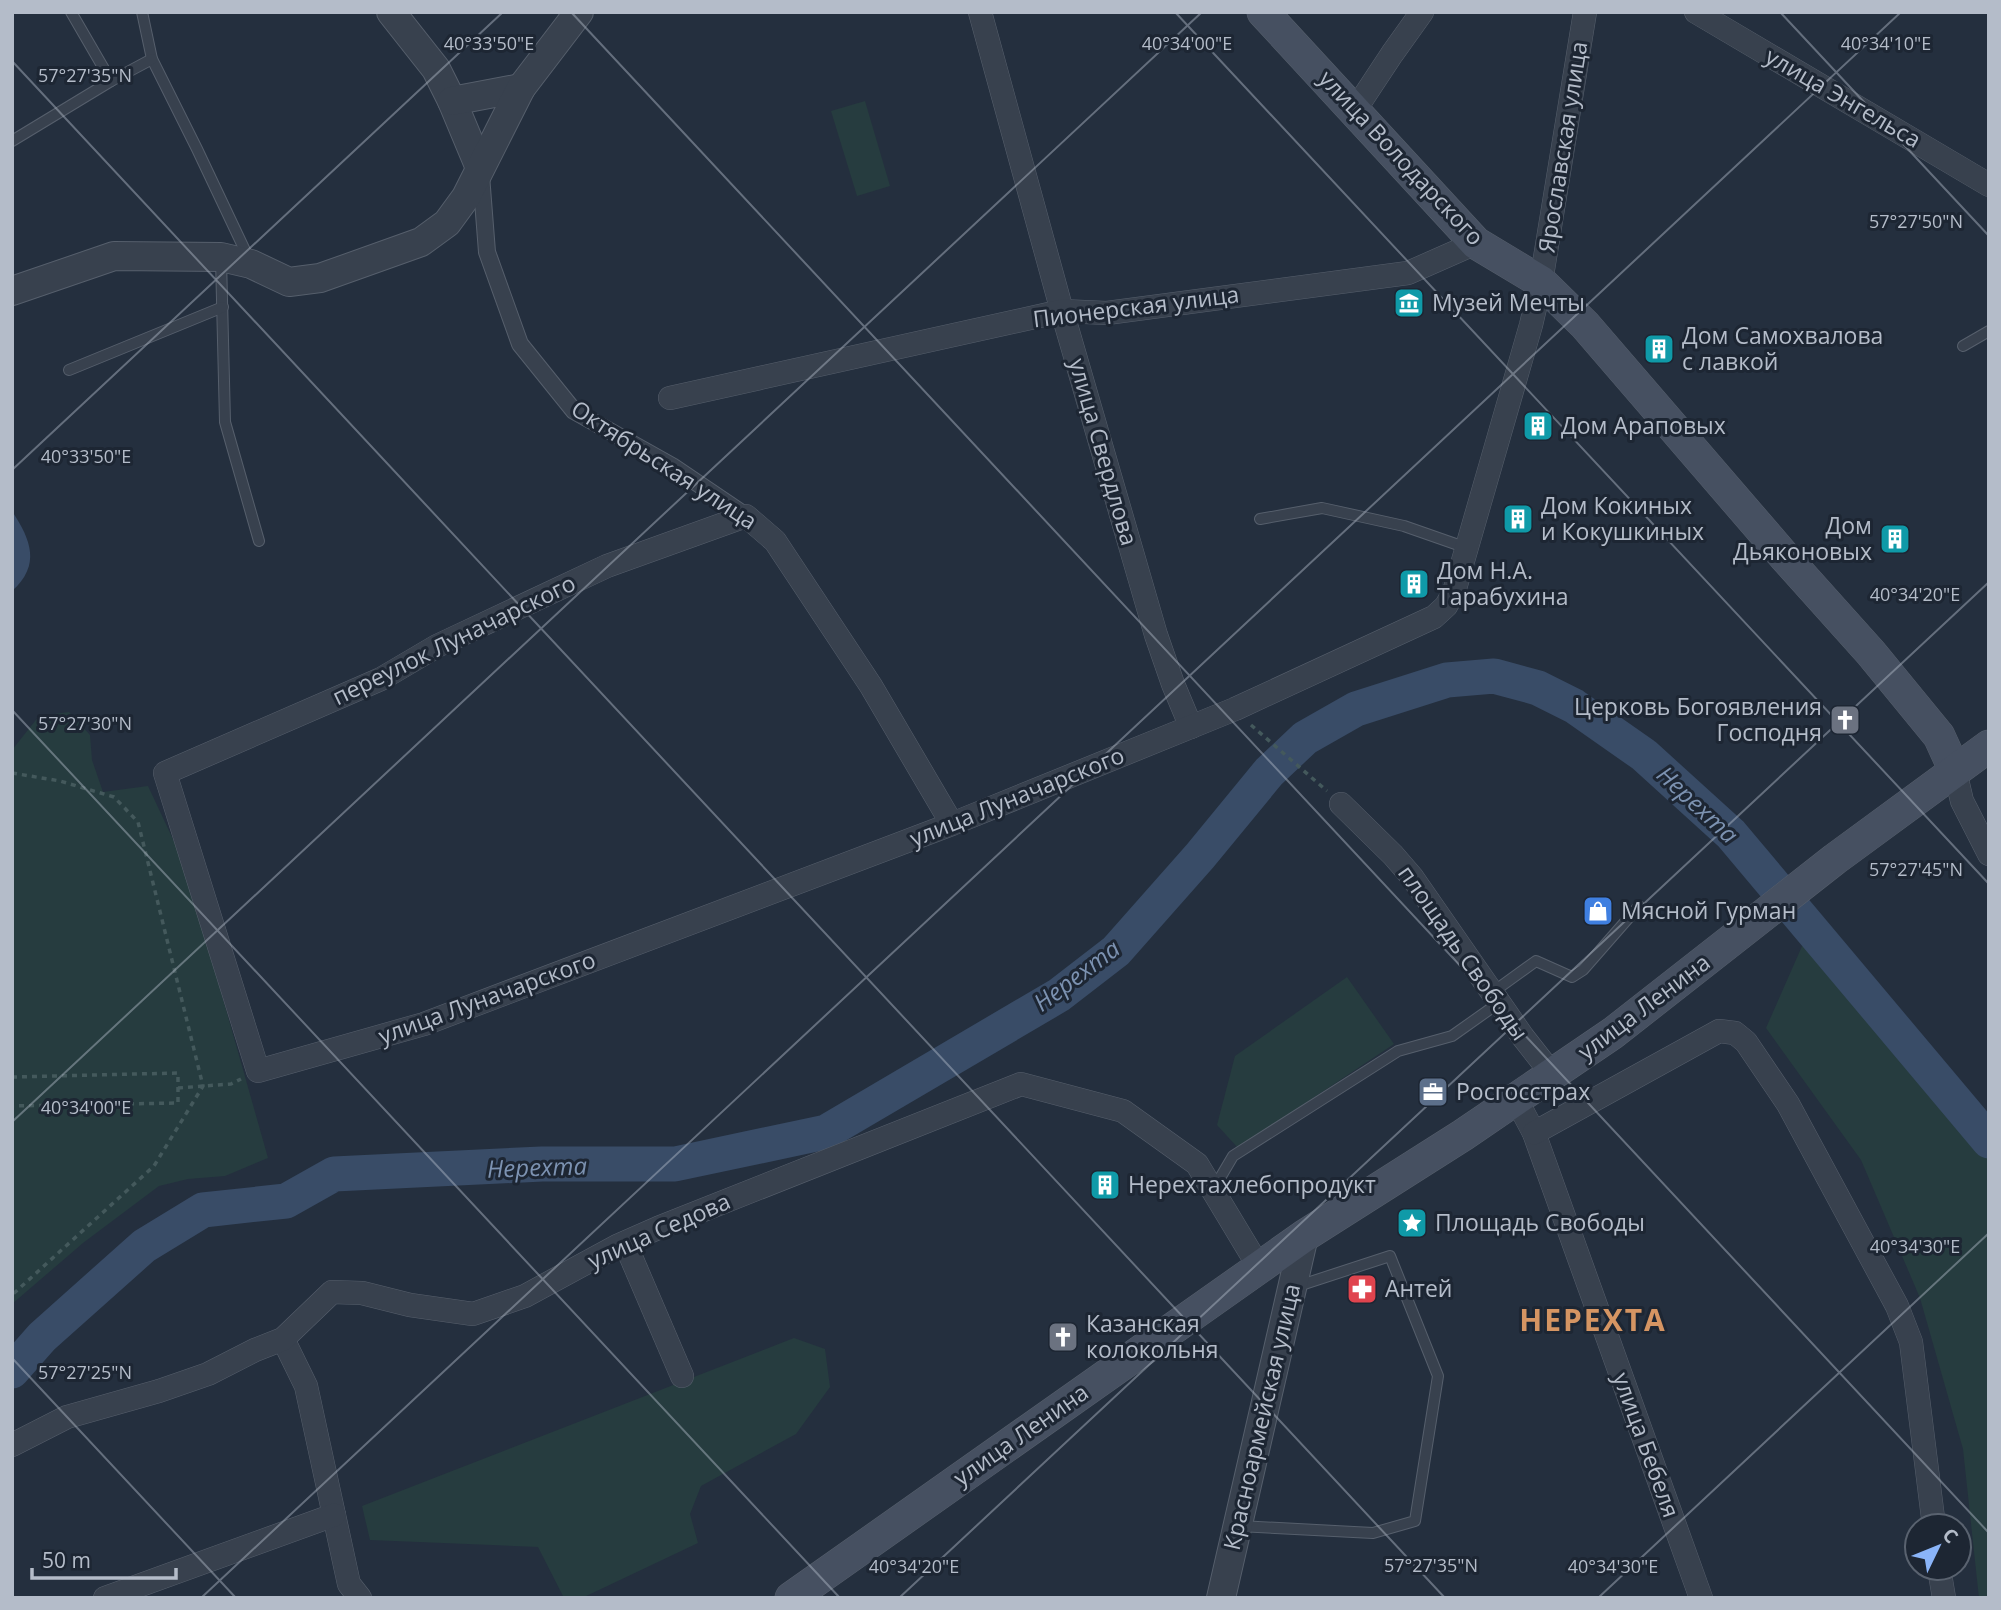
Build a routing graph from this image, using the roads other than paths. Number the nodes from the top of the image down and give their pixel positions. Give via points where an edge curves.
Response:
1 (71, 12) edge
2 (142, 12) edge
3 (391, 12) edge
4 (579, 12) edge
5 (980, 12) edge
6 (1263, 12) edge
7 (1422, 12) edge
8 (1585, 12) edge
9 (1696, 12) edge
10 (152, 59) junction
11 (111, 80) junction
12 (521, 88) junction
13 (452, 101) junction
14 (1355, 110) junction
15 (12, 141) edge
16 (480, 168) junction
17 (1989, 185) edge
18 (1476, 243) junction
19 (221, 257) junction
20 (251, 264) junction
21 (1541, 282) junction
22 (12, 291) edge
23 (223, 307) junction
24 (1062, 311) junction
25 (1989, 331) edge
26 (1963, 346) dead end
27 (69, 370) dead end
28 (670, 398) dead end
29 (746, 516) junction
30 (1260, 519) dead end
31 (259, 541) dead end
32 (1467, 548) junction
33 (1191, 727) junction
34 (1989, 746) edge
35 (1955, 771) junction
36 (1341, 804) road end
37 (953, 824) junction
38 (1989, 854) edge
39 (1639, 906) dead end
40 (1496, 997) junction
41 (258, 1071) joint
42 (1552, 1074) junction
43 (1516, 1099) junction
44 (1534, 1133) junction
45 (1213, 1190) junction
46 (1304, 1236) junction
47 (625, 1243) junction
48 (1259, 1267) junction
49 (1292, 1288) junction
50 (284, 1339) junction
51 (682, 1376) dead end
52 (12, 1446) edge
53 (1932, 1512) edge
54 (334, 1516) junction
55 (1237, 1525) junction
56 (105, 1598) edge
57 (360, 1598) edge
58 (791, 1598) edge
59 (1221, 1598) edge
60 (1701, 1598) edge

1 - 11 lane
2 - 10 lane
3 - 13 street, Октябрьская улица via 436,69
4 - 12 street
5 - 24 street, улица Свердлова
6 - 14 main road, улица Володарского
7 - 14 street
8 - 21 street, Ярославская улица
9 - 17 street, улица Энгельса
10 - 11 lane
10 - 20 lane
11 - 15 lane
12 - 13 street
12 - 16 street
13 - 16 street, Октябрьская улица
14 - 18 main road, улица Володарского
16 - 20 street via 447,223 421,242 320,278 289,282
16 - 29 street, Октябрьская улица via 488,252 520,344 574,411 672,466
18 - 21 main road, улица Володарского
18 - 24 street, Пионерская улица via 1408,273 1107,313
19 - 20 street
19 - 22 street via 114,256
19 - 23 lane
21 - 32 street, улица Луначарского
21 - 35 main road, улица Володарского via 1585,325 1871,653 1939,736
23 - 27 lane
23 - 31 lane via 225,422
24 - 28 street, Пионерская улица
24 - 33 street, улица Свердлова via 1156,635
25 - 26 lane
29 - 37 street, Октябрьская улица via 775,541 871,686
29 - 41 street, переулок Луначарского via 607,566 437,646 381,679 165,773
30 - 32 lane via 1322,509 1404,526
32 - 33 street, улица Луначарского via 1454,592 1434,617
33 - 37 street, улица Луначарского
34 - 35 main road
35 - 38 street via 1962,801
35 - 42 main road, улица Ленина via 1613,1033
36 - 40 street, площадь Свободы via 1412,877
37 - 41 street, улица Луначарского via 424,1024
39 - 40 lane via 1583,970 1572,977 1536,961
40 - 42 street, площадь Свободы
40 - 45 lane via 1452,1036 1398,1051 1233,1156
42 - 43 main road, улица Ленина
43 - 44 street, улица Бебеля
43 - 46 main road, улица Ленина
44 - 53 street via 1719,1031 1735,1033 1746,1042 1788,1104 1897,1306 1911,1342
44 - 60 street, улица Бебеля
45 - 47 street, улица Седова via 1197,1164 1123,1111 1021,1084
45 - 48 street, улица Седова
46 - 48 main road, улица Ленина
46 - 49 street, Красноармейская улица
47 - 50 street, улица Седова via 525,1296 472,1314 362,1293 332,1292
47 - 51 street
48 - 58 main road, улица Ленина
49 - 55 street, Красноармейская улица
49 - 55 lane via 1390,1256 1438,1376 1415,1521 1373,1533
50 - 52 street, улица Седова via 208,1374 68,1417
50 - 54 street via 306,1386
54 - 56 street
54 - 57 street via 349,1584
55 - 59 street, Красноармейская улица

